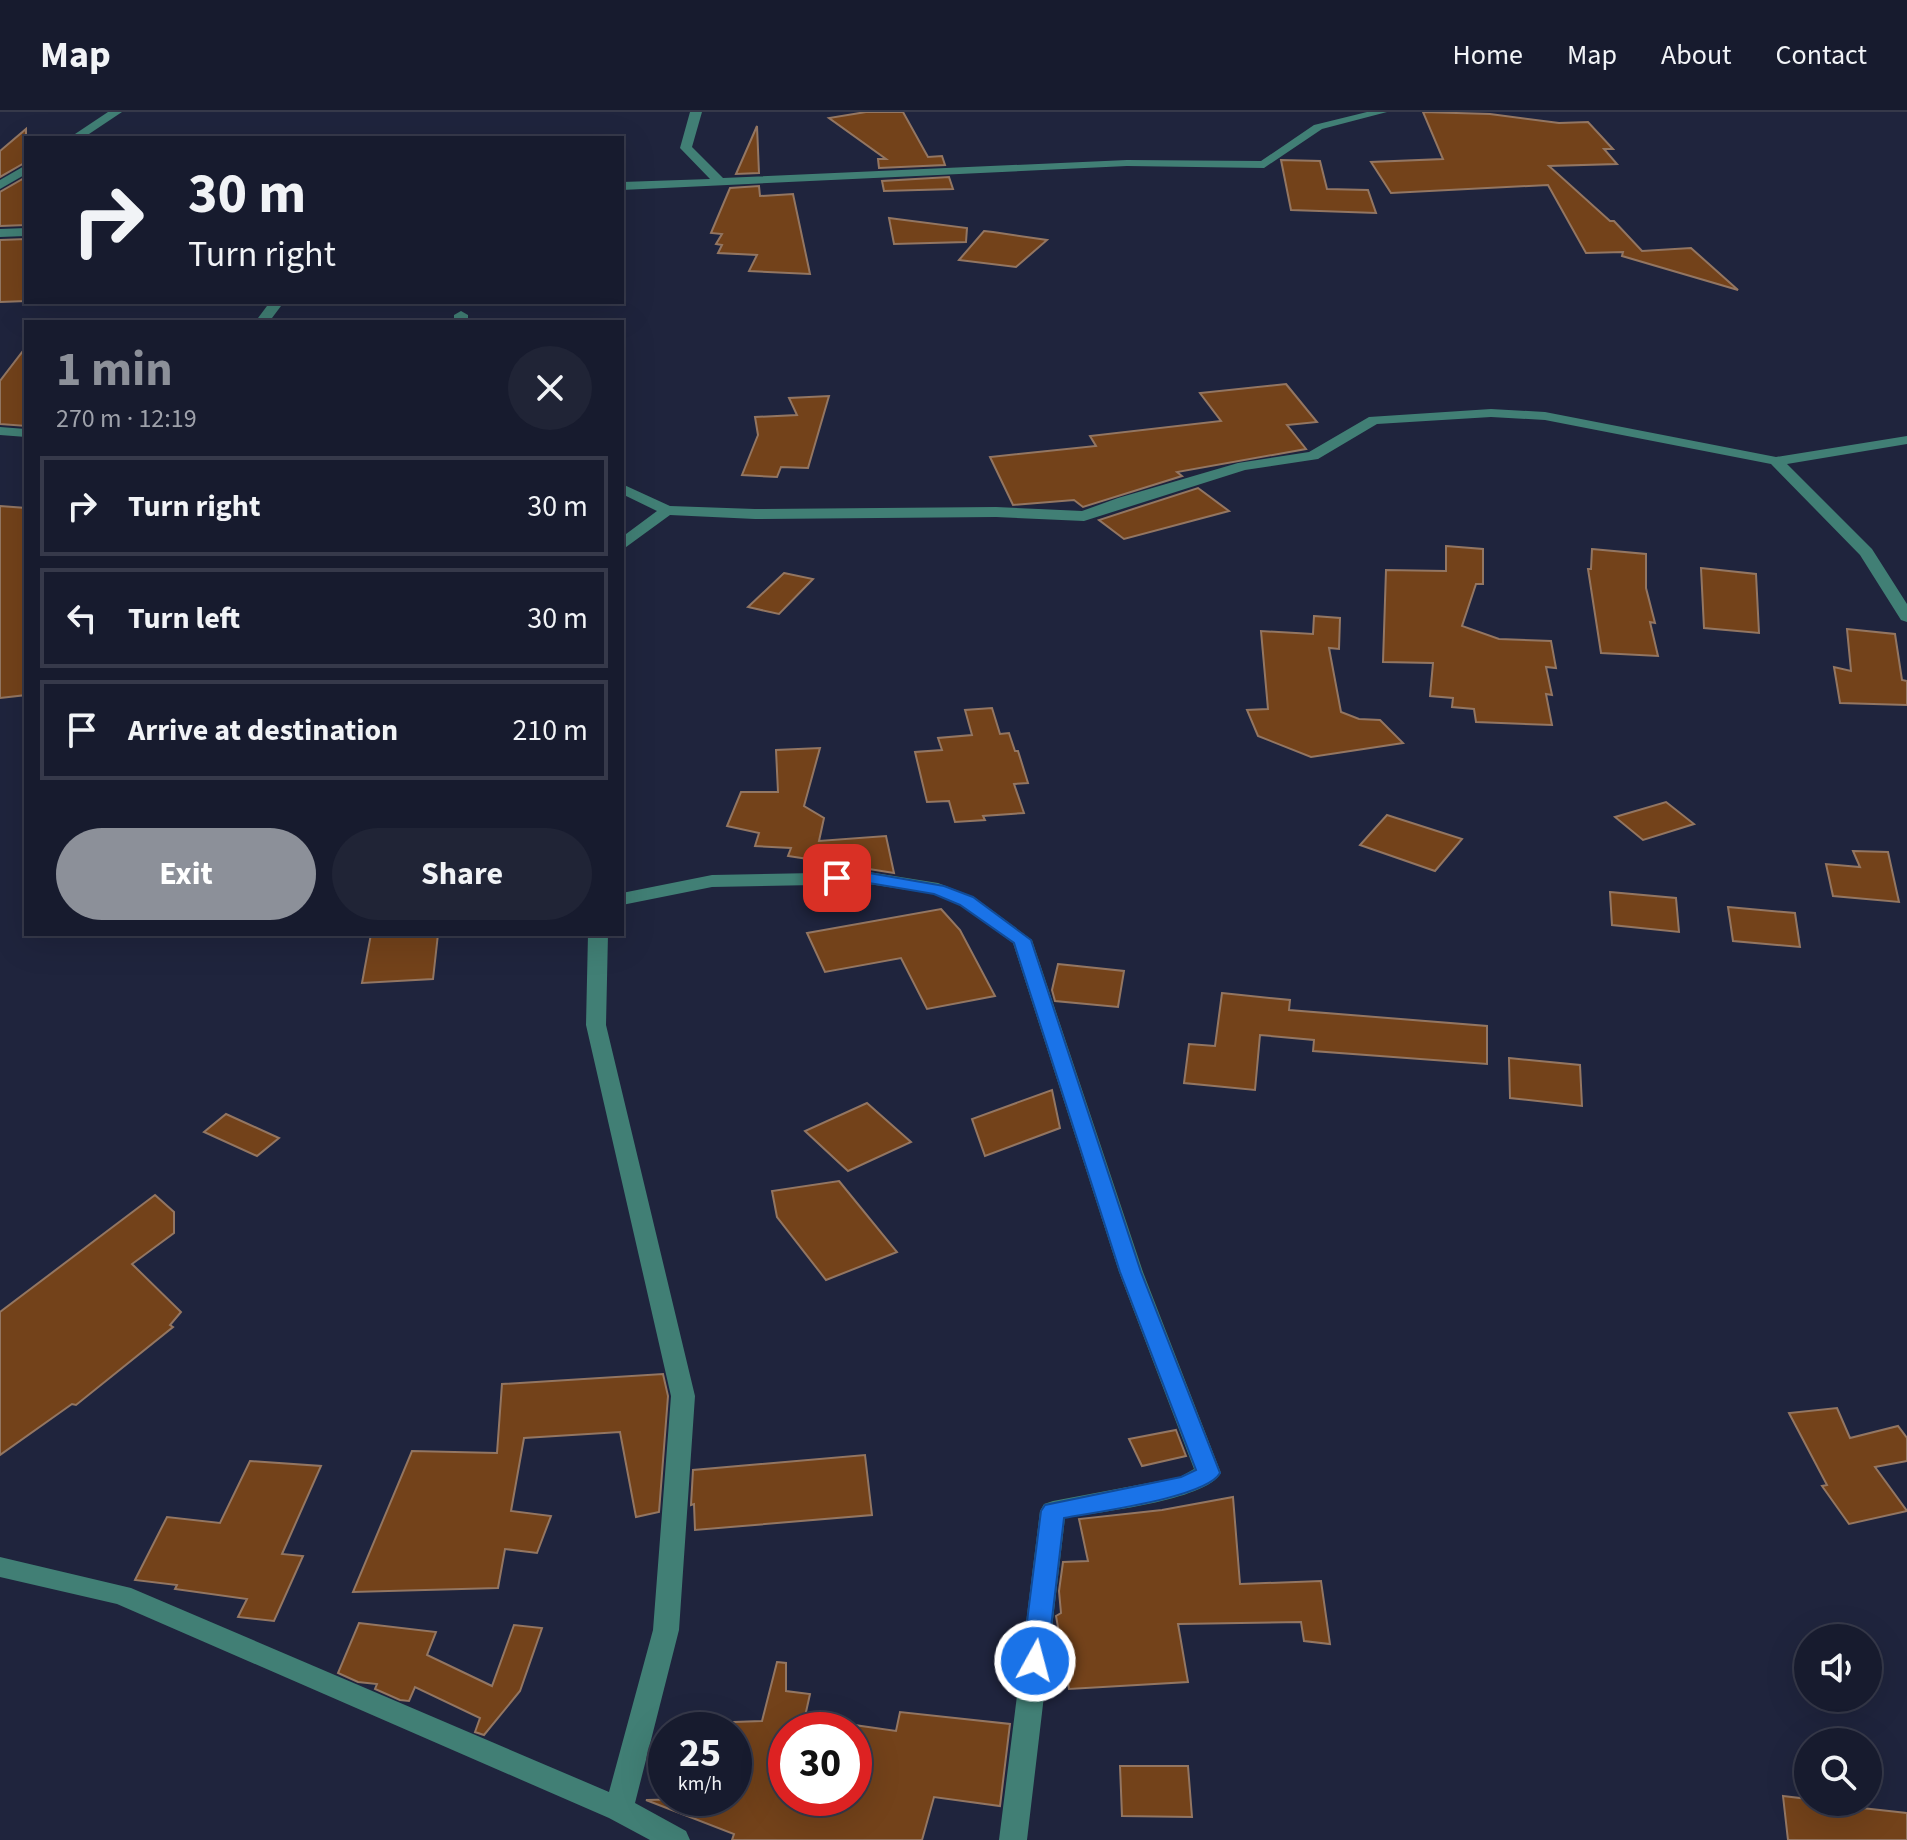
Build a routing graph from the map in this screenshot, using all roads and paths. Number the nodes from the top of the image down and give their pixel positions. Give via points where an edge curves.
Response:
1 (116, 112) edge
2 (696, 112) edge
3 (1381, 112) edge
4 (78, 136) edge
5 (24, 170) edge
6 (720, 182) junction
7 (0, 185) edge
8 (624, 186) edge
9 (24, 232) edge
10 (0, 233) edge
11 (0, 431) edge
12 (24, 433) edge
13 (1907, 440) edge
14 (1776, 461) junction
15 (624, 489) edge
16 (667, 510) junction
17 (624, 543) edge
18 (1907, 617) edge
19 (624, 899) edge
20 (598, 936) edge
21 (0, 1567) edge
22 (619, 1809) junction
23 (676, 1840) edge
24 (1013, 1840) edge

1 - 4 street
2 - 6 street via 686,148
3 - 6 street via 1318,127 1264,165 1127,163
5 - 7 street
6 - 8 street
9 - 10 street
11 - 12 street
13 - 14 street
14 - 16 street via 1545,416 1433,415 1374,420 1313,456 1243,466 1084,516
14 - 18 street via 1866,552
15 - 16 street
16 - 17 street
19 - 24 street via 712,881 869,878 938,889 967,901 1022,940 1131,1272 1208,1473 1186,1485 1053,1511
20 - 22 street via 596,1025 683,1396 666,1630
21 - 22 street via 122,1595
22 - 23 street

